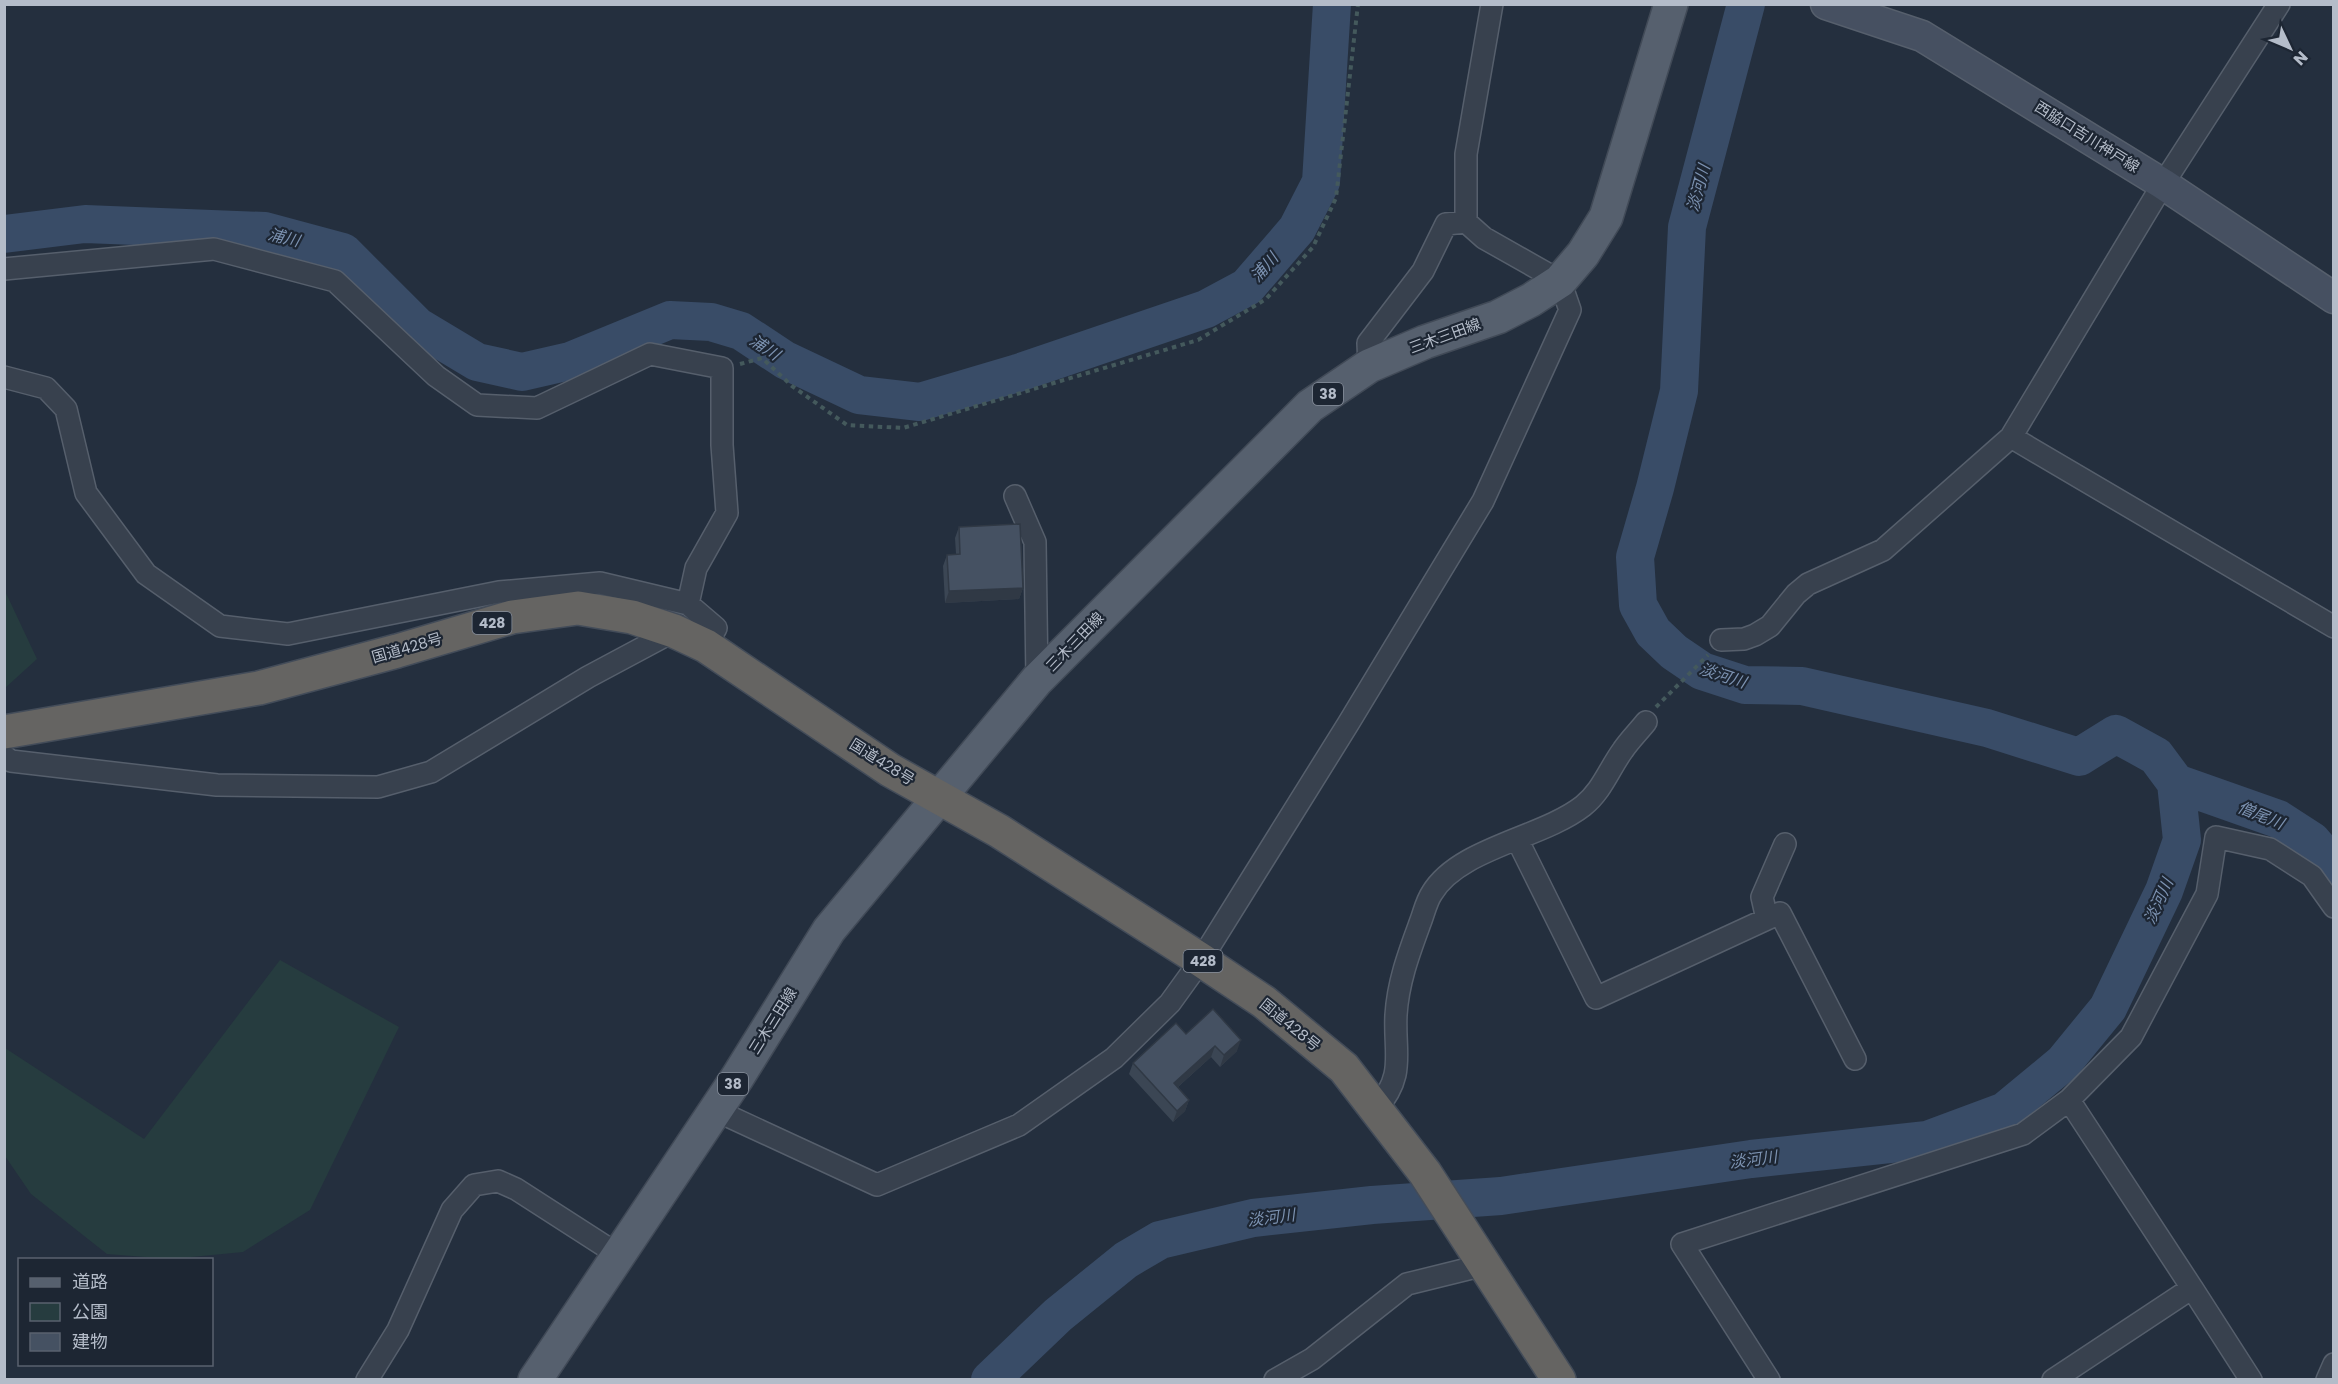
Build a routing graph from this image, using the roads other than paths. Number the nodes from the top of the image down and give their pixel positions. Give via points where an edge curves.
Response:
1 (1492, 4) edge
2 (1671, 4) edge
3 (1826, 4) edge
4 (2279, 4) edge
5 (2163, 184) junction
6 (1466, 222) junction
7 (4, 269) edge
8 (1560, 281) junction
9 (2334, 298) edge
10 (1369, 366) junction
11 (4, 377) edge
12 (2011, 436) junction
13 (1015, 496) dead end
14 (681, 617) junction
15 (2334, 627) edge
16 (1721, 640) road end
17 (1037, 680) junction
18 (1646, 722) road end
19 (4, 732) edge
20 (4, 756) edge
21 (940, 797) junction
22 (1517, 839) junction
23 (1785, 844) dead end
24 (2334, 907) edge
25 (1767, 918) junction
26 (1201, 960) junction
27 (1855, 1059) dead end
28 (2069, 1100) junction
29 (1376, 1109) junction
30 (715, 1110) junction
31 (617, 1254) junction
32 (1481, 1261) junction
33 (2192, 1288) junction
34 (2334, 1364) edge
35 (367, 1380) edge
36 (535, 1380) edge
37 (1275, 1380) edge
38 (1558, 1380) edge
39 (1769, 1380) edge
40 (2053, 1380) edge
41 (2251, 1380) edge
42 (2327, 1380) edge

1 - 6 street via 1466,154
2 - 8 main road, 三木三田線 / 38 via 1606,217
3 - 5 main road, 西脇口吉川神戸線 via 1922,36
4 - 5 street
5 - 9 main road, 西脇口吉川神戸線
5 - 12 street
6 - 8 street via 1484,238
6 - 10 street via 1446,224 1423,271 1368,343
7 - 14 street via 214,249 335,281 436,376 477,405 537,408 650,354 722,368 727,513 696,568
8 - 10 main road, 三木三田線 / 38 via 1498,317
8 - 26 street via 1570,310 1483,501
10 - 17 main road, 三木三田線 / 38 via 1310,406
11 - 14 street via 46,388 66,409 86,493 146,574 220,626 288,634 499,592 600,583
12 - 15 street
12 - 16 street via 1883,550 1808,584 1770,626 1755,635
13 - 17 street via 1035,542
14 - 19 highway, 国道428号 / 428 via 632,617 578,608 523,615 259,688
14 - 20 street via 431,772 378,787 217,785 11,761
14 - 21 highway, 国道428号 / 428 via 706,646 890,770
17 - 21 main road, 三木三田線 / 38
18 - 22 street via 1623,750 1599,791 1582,807
21 - 26 highway, 国道428号 / 428
21 - 30 main road, 三木三田線 / 38 via 829,930
22 - 25 street via 1596,998
22 - 29 street via 1461,865 1431,895 1402,972 1396,1016 1398,1069 1388,1096
23 - 25 street via 1762,897
24 - 28 street via 2312,876 2270,849 2216,837 2207,894 2131,1036
25 - 27 street via 1780,913
26 - 29 highway, 国道428号 / 428 via 1264,1002 1344,1068
26 - 30 street via 1170,1003 1114,1058 1019,1125 877,1185
28 - 33 street
28 - 39 street via 2023,1134 1682,1244
29 - 32 highway, 国道428号 / 428 via 1425,1173
30 - 31 main road, 三木三田線 / 38
31 - 35 street via 516,1189 498,1181 474,1185 452,1210 398,1330
31 - 36 main road, 三木三田線 / 38
32 - 37 street via 1407,1284 1312,1359
32 - 38 highway, 国道428号 / 428
33 - 40 street
33 - 41 street
34 - 42 street

